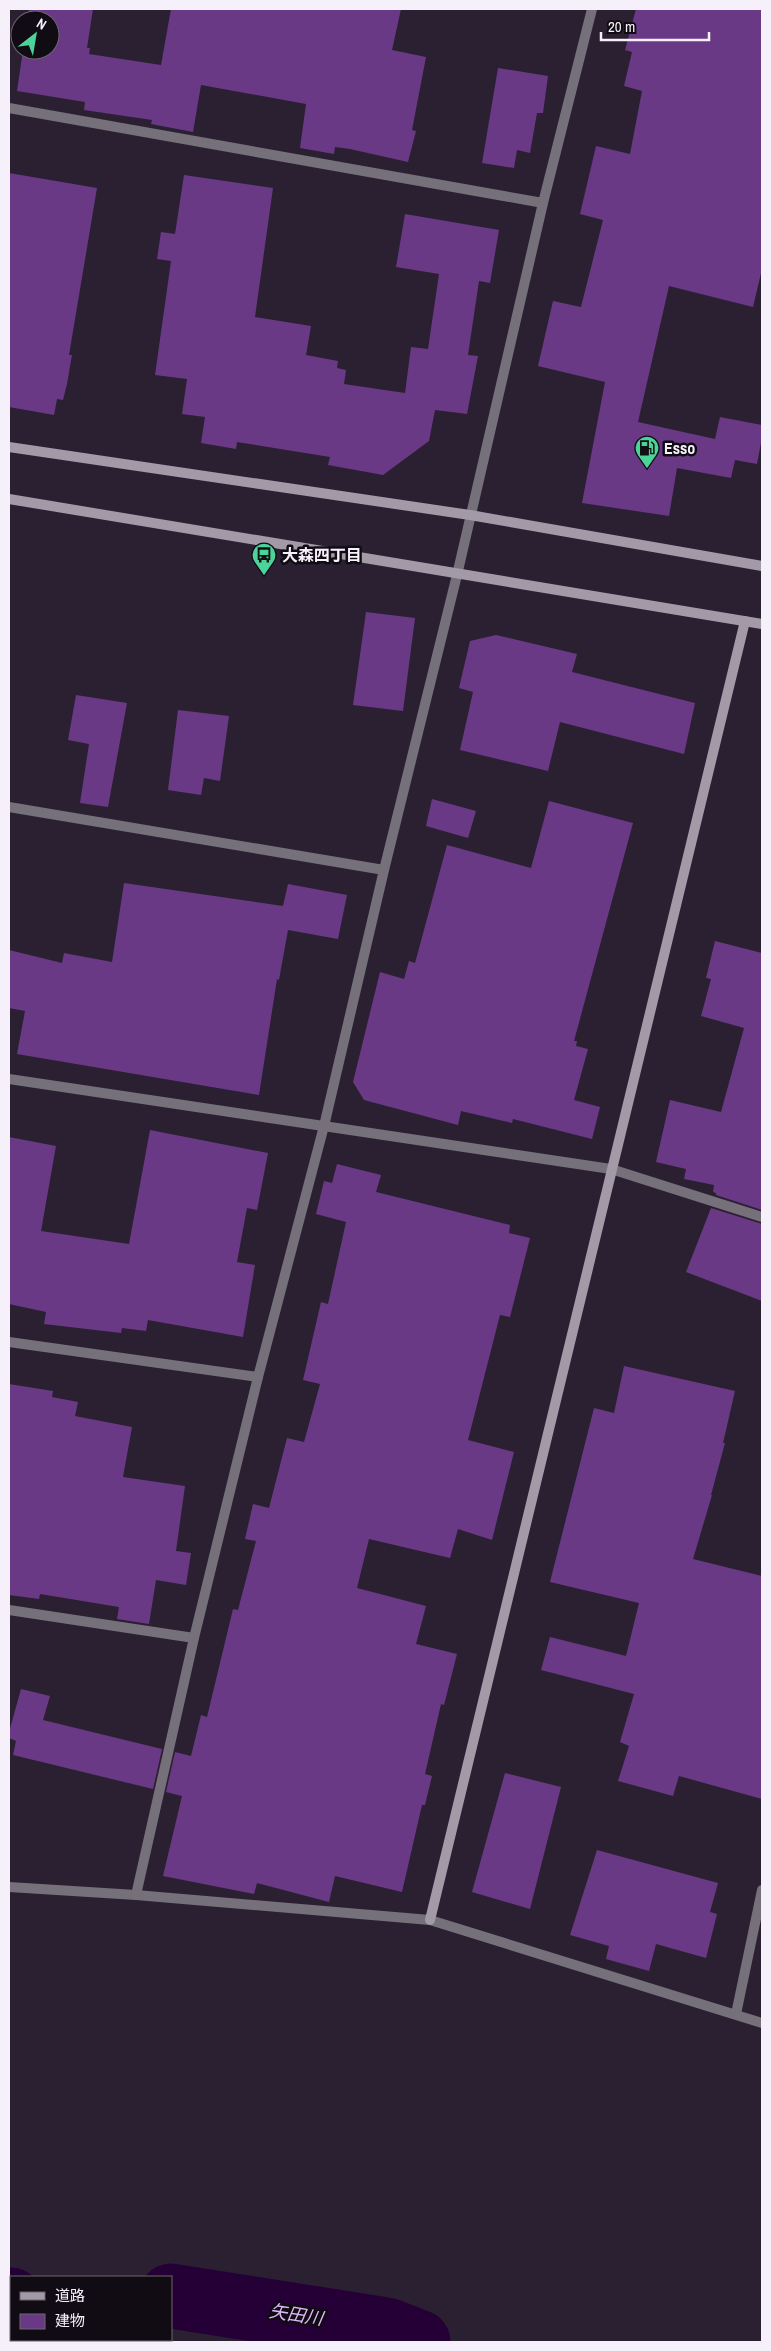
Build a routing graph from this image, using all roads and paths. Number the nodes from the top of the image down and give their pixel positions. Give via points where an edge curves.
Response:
1 (592, 9) edge
2 (9, 108) edge
3 (543, 203) junction
4 (9, 447) edge
5 (9, 499) edge
6 (470, 515) junction
7 (762, 565) edge
8 (457, 575) junction
9 (745, 620) junction
10 (762, 624) edge
11 (9, 807) edge
12 (384, 870) junction
13 (9, 1079) edge
14 (324, 1126) junction
15 (610, 1168) junction
16 (762, 1217) edge
17 (9, 1342) edge
18 (258, 1377) junction
19 (9, 1610) edge
20 (194, 1638) junction
21 (9, 1887) edge
22 (762, 1890) edge
23 (136, 1895) junction
24 (430, 1920) junction
25 (736, 2014) junction
26 (762, 2023) edge

1 - 3 street
2 - 3 street
3 - 6 street
4 - 6 street
5 - 8 street
6 - 7 street
6 - 8 street
8 - 9 street
8 - 12 street
9 - 10 street
9 - 15 street
11 - 12 street
12 - 14 street
13 - 14 street
14 - 15 street
14 - 18 street
15 - 16 street
15 - 24 street
17 - 18 street
18 - 20 street
19 - 20 street
20 - 23 street
21 - 23 street
22 - 25 street
23 - 24 street
24 - 25 street
25 - 26 street

